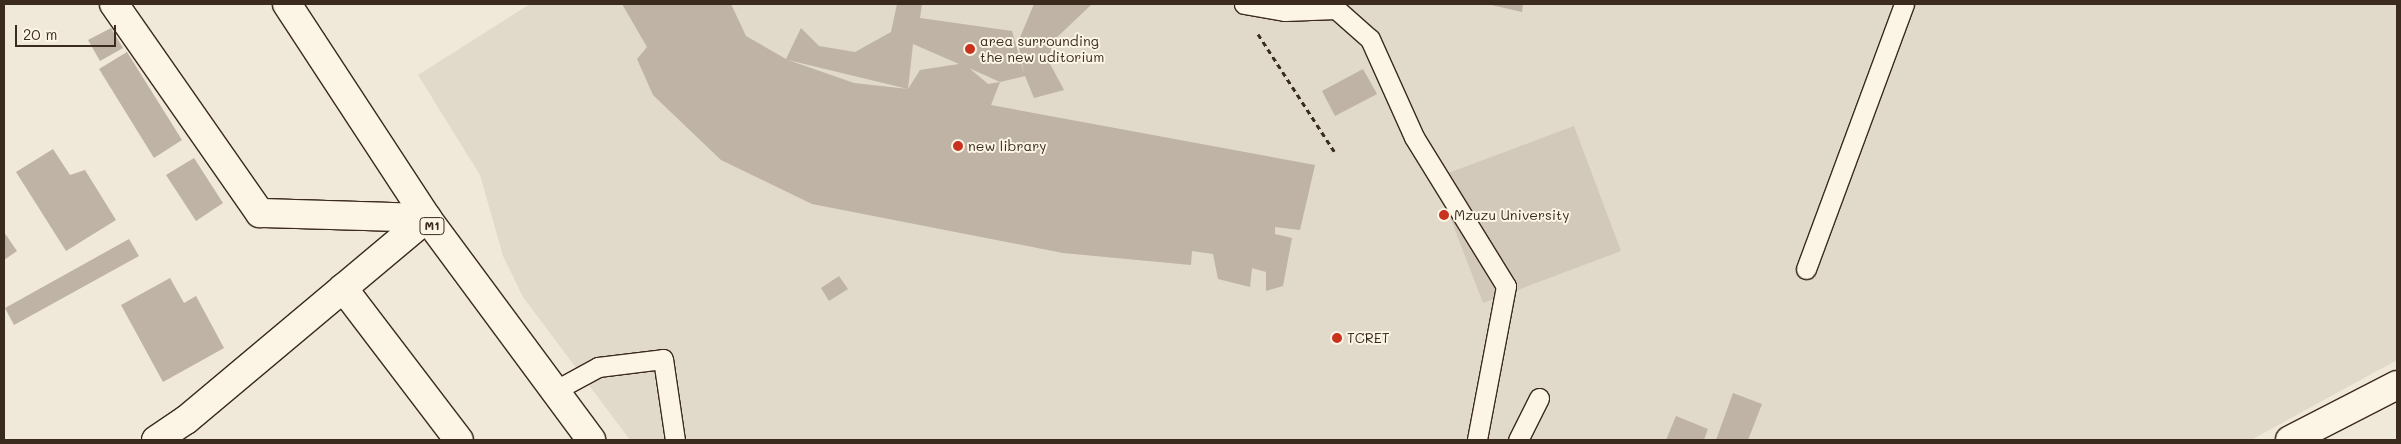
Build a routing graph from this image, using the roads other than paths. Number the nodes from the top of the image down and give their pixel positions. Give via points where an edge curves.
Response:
1 (114, 4) edge
2 (287, 4) edge
3 (1244, 4) edge
4 (1904, 4) edge
5 (426, 218) junction
6 (1806, 269) dead end
7 (343, 288) junction
8 (554, 391) junction
9 (2394, 394) edge
10 (1539, 398) dead end
11 (156, 440) edge
12 (459, 440) edge
13 (591, 440) edge
14 (675, 440) edge
15 (1477, 440) edge
16 (1518, 440) edge
17 (2290, 440) edge

1 - 5 main road via 260,213
2 - 5 main road, M1
3 - 15 lane via 1285,11 1336,9 1370,39 1414,137 1506,286
4 - 6 lane
5 - 7 main road
5 - 8 main road, M1
7 - 11 main road via 186,420
7 - 12 main road
8 - 13 main road, M1
8 - 14 lane via 598,367 663,359
9 - 17 main road
10 - 16 lane

